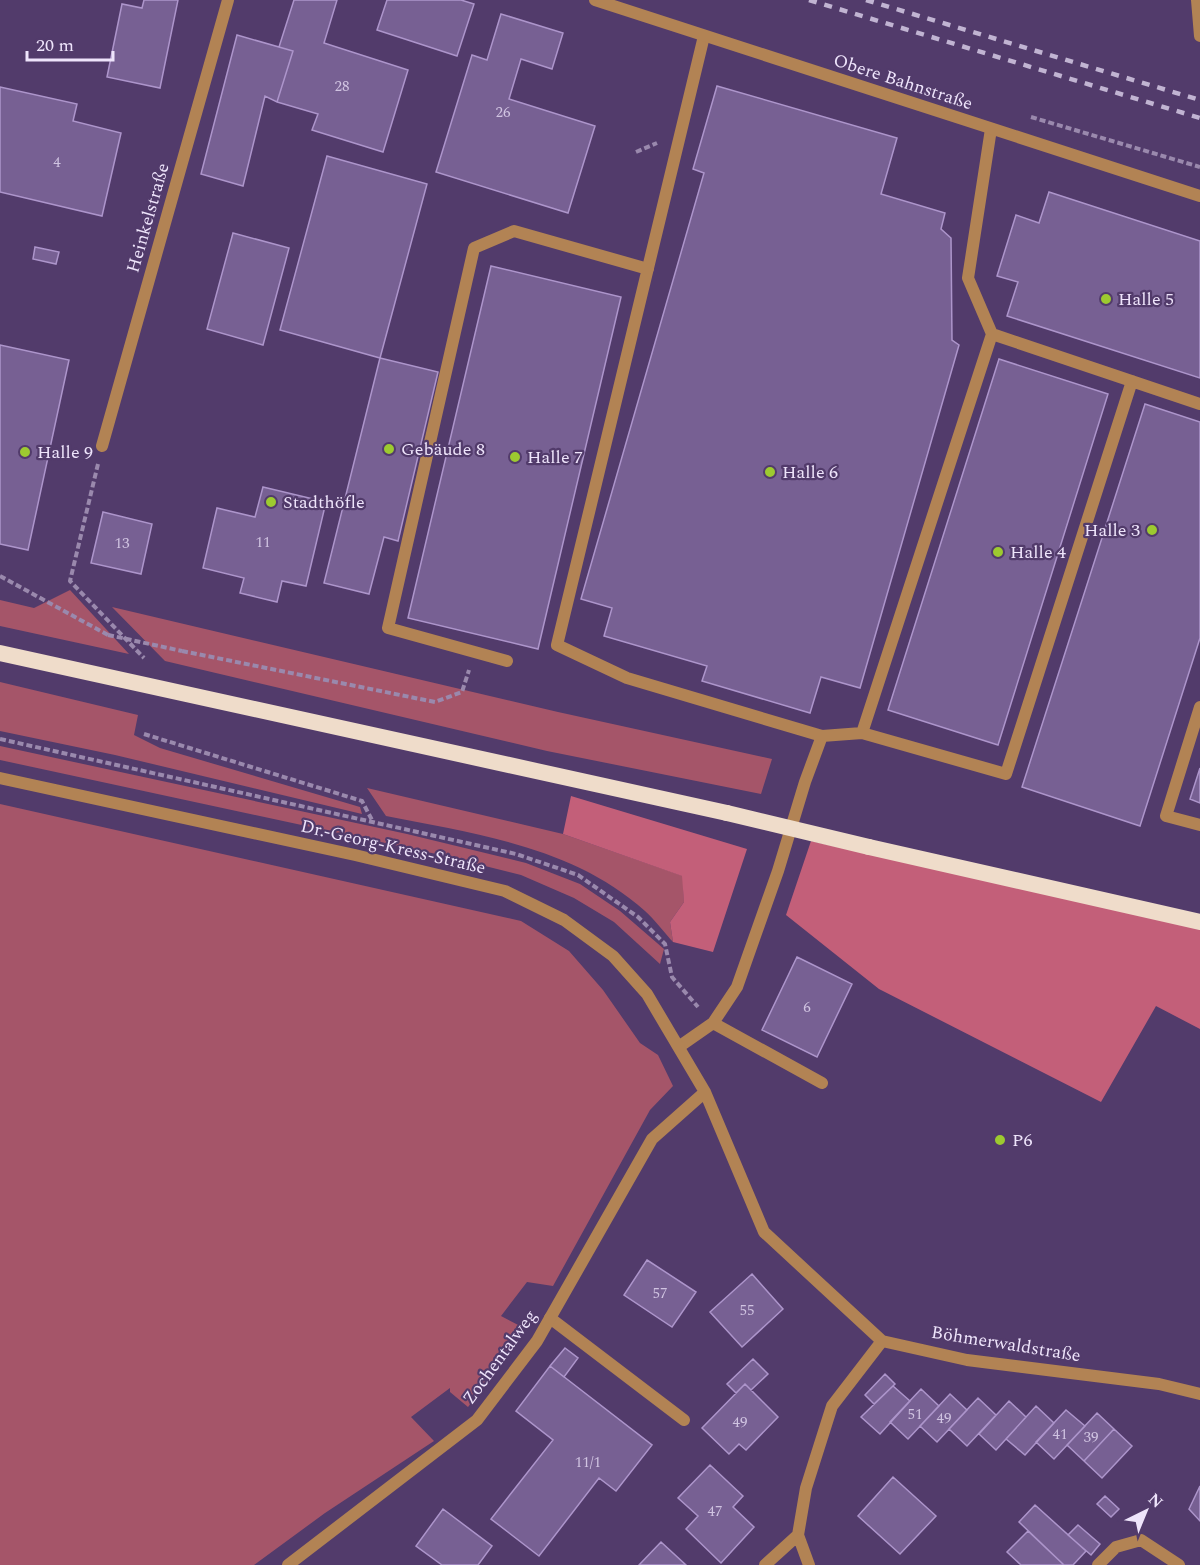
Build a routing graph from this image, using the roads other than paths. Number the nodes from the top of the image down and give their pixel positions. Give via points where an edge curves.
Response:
1 (228, 0) edge
2 (595, 0) edge
3 (1197, 0) edge
4 (1199, 16) edge
5 (704, 36) junction
6 (1200, 36) edge
7 (991, 129) junction
8 (1200, 196) edge
9 (648, 269) junction
10 (992, 334) junction
11 (1132, 381) junction
12 (1200, 404) edge
13 (102, 446) road end
14 (0, 653) edge
15 (507, 661) dead end
16 (1200, 707) edge
17 (862, 733) junction
18 (822, 736) junction
19 (0, 778) edge
20 (1200, 825) edge
21 (1200, 922) edge
22 (713, 1023) junction
23 (680, 1046) junction
24 (822, 1083) dead end
25 (705, 1092) junction
26 (550, 1318) junction
27 (882, 1341) junction
28 (1200, 1394) edge
29 (684, 1420) dead end
30 (798, 1535) junction
31 (288, 1565) edge
32 (765, 1565) edge
33 (808, 1565) edge
34 (1098, 1565) edge
35 (1179, 1565) edge

1 - 13 street, Heinkelstraße
2 - 5 street, Obere Bahnstraße
3 - 4 street
4 - 6 street
5 - 7 street, Obere Bahnstraße
5 - 9 street
7 - 8 street, Obere Bahnstraße
7 - 10 street via 968,279
9 - 15 street via 514,231 474,248 388,628
9 - 18 street via 557,645 627,678
10 - 11 street
10 - 17 street
11 - 12 street
11 - 17 street via 1006,774
14 - 21 highway, bridge
16 - 20 street via 1166,816
17 - 18 street
18 - 22 street via 737,987
19 - 23 street, Dr.-Georg-Kress-Straße via 505,891 564,920 613,956 647,994
22 - 23 street
22 - 24 street
23 - 25 street
25 - 26 street, Zochentalweg via 652,1139
25 - 27 street via 764,1232
26 - 29 street
26 - 31 street, Zochentalweg via 477,1420
27 - 28 street, Böhmerwaldstraße via 967,1360 1159,1384
27 - 30 street via 832,1406 806,1488
30 - 32 street
30 - 33 street
34 - 35 street via 1116,1547 1141,1540

